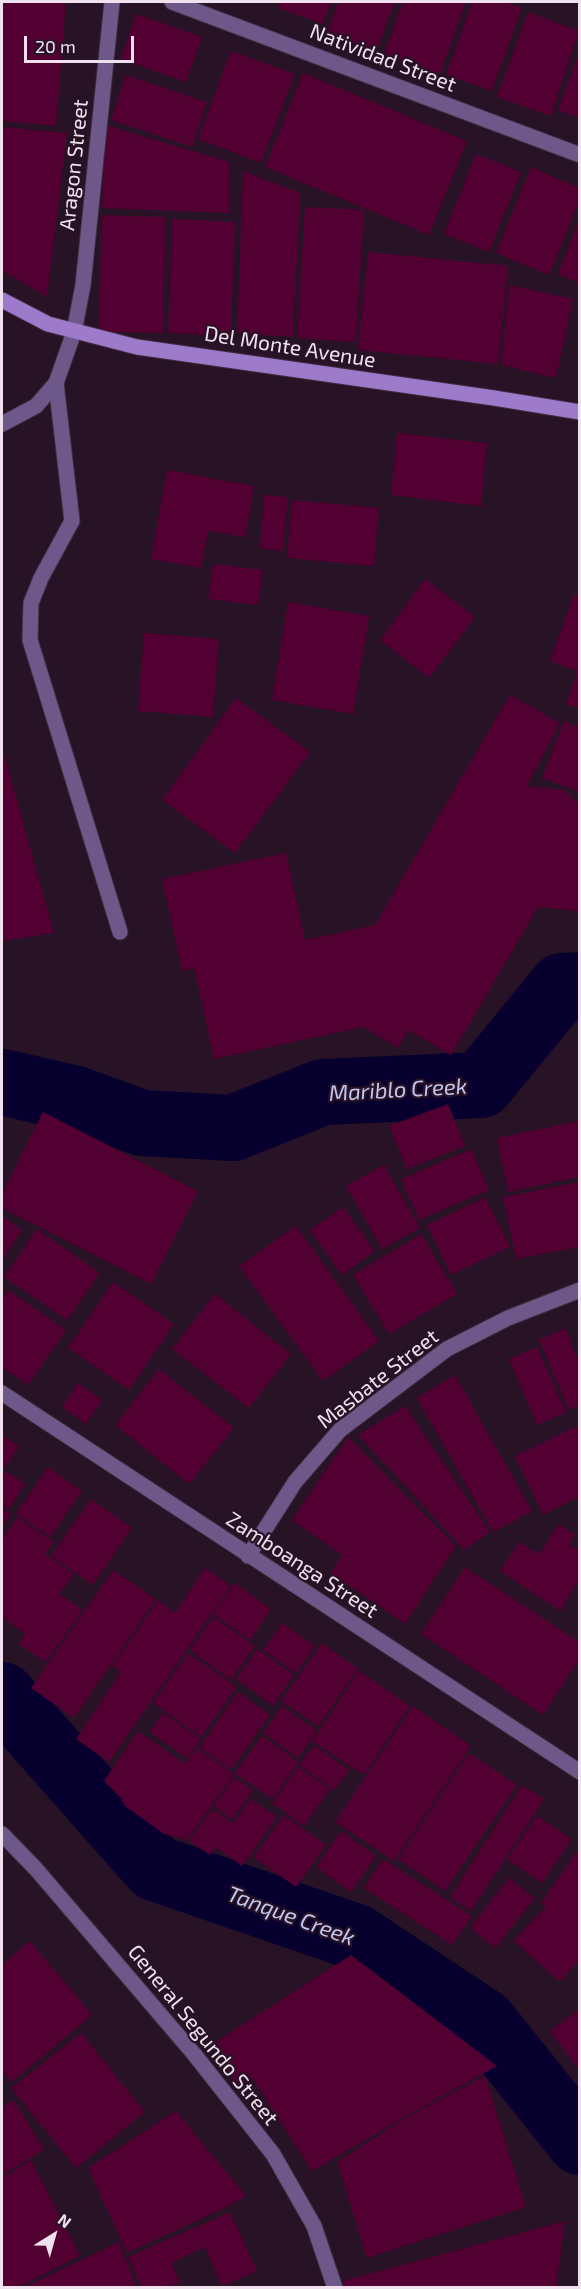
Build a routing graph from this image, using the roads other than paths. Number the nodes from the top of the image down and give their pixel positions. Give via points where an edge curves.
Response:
1 (112, 2) edge
2 (172, 2) edge
3 (579, 154) edge
4 (2, 300) edge
5 (74, 332) junction
6 (56, 383) junction
7 (579, 412) edge
8 (2, 424) edge
9 (120, 932) dead end
10 (579, 1290) edge
11 (2, 1393) edge
12 (248, 1556) junction
13 (579, 1772) edge
14 (2, 1834) edge
15 (335, 2288) edge

1 - 5 street, Aragon Street via 83,285
2 - 3 street, Natividad Street
4 - 5 main road, Del Monte Avenue via 48,324
5 - 6 street, Aragon Street
5 - 7 main road, Del Monte Avenue via 137,347
6 - 8 street via 36,406
6 - 9 street via 72,521 40,578 32,603 30,640
10 - 12 street, Masbate Street via 447,1348 340,1430 295,1482
11 - 12 street, Zamboanga Street
12 - 13 street, Zamboanga Street
14 - 15 street, General Segundo Street via 194,2054 273,2154 314,2226

